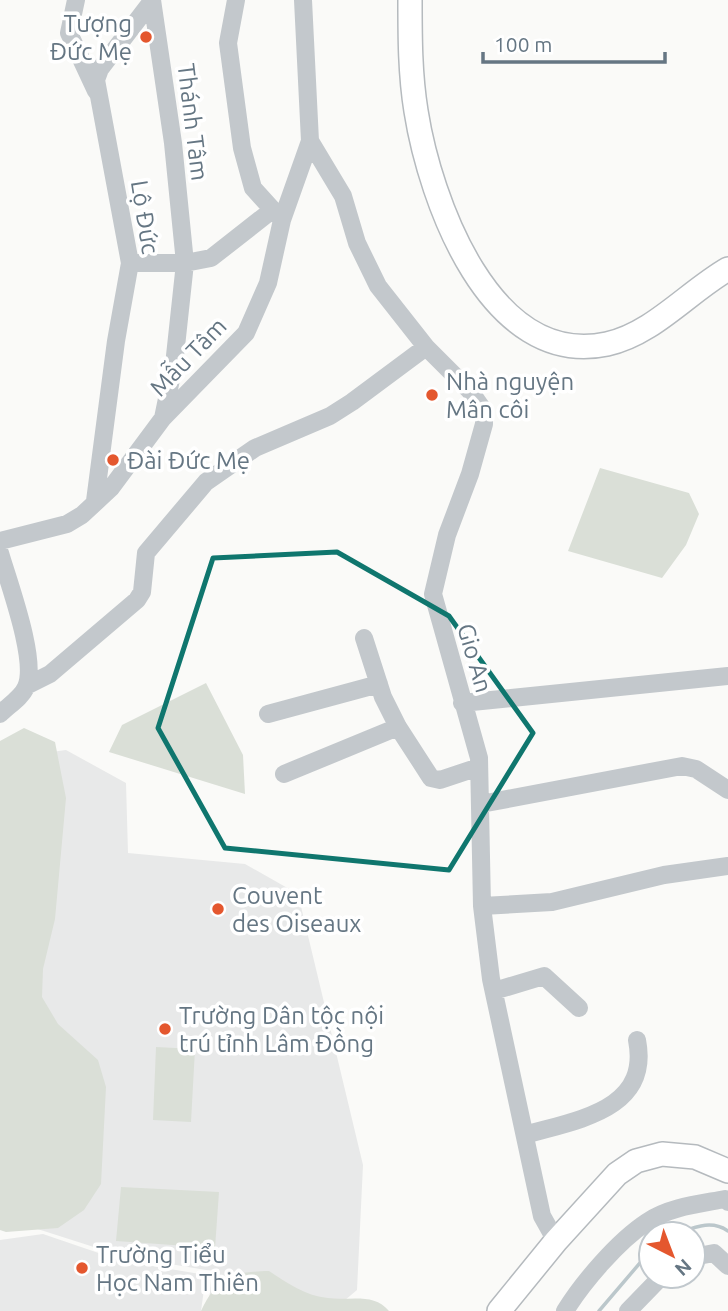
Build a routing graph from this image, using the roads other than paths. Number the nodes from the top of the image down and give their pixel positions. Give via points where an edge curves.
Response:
1 (76, 0) edge
2 (236, 0) edge
3 (303, 0) edge
4 (410, 0) edge
5 (152, 1) edge
6 (99, 95) junction
7 (310, 141) junction
8 (276, 216) junction
9 (130, 263) junction
10 (185, 263) junction
11 (728, 269) edge
12 (426, 347) junction
13 (163, 418) junction
14 (95, 501) junction
15 (0, 541) edge
16 (0, 553) edge
17 (364, 638) dead end
18 (728, 676) edge
19 (379, 684) junction
20 (28, 685) junction
21 (462, 703) junction
22 (0, 714) edge
23 (268, 714) dead end
24 (398, 727) junction
25 (479, 767) junction
26 (284, 774) dead end
27 (728, 790) edge
28 (481, 804) junction
29 (728, 866) edge
30 (482, 906) junction
31 (494, 991) junction
32 (579, 1008) dead end
33 (637, 1041) dead end
34 (525, 1135) junction
35 (728, 1171) edge
36 (727, 1198) edge
37 (556, 1241) junction
38 (707, 1254) edge
39 (728, 1266) edge
40 (648, 1290) edge
41 (499, 1311) edge
42 (565, 1311) edge
43 (628, 1311) edge

1 - 6 street via 69,33
2 - 8 street via 228,43 242,148 253,188
3 - 7 street, Mẫu Tâm
4 - 11 main road via 414,99 434,185 477,275 517,323 561,345 606,344 643,329
5 - 6 street, Lộ Đức via 100,69 96,80
5 - 10 street, Thánh Tâm
6 - 9 street, Lộ Đức
7 - 8 street, Mẫu Tâm
7 - 12 street, Gio An via 343,196 357,243 378,286
8 - 10 street via 211,258
8 - 13 street, Mẫu Tâm via 268,283 246,333
9 - 10 street
9 - 14 street, Lộ Đức
10 - 13 street, Thánh Tâm
12 - 20 street via 330,416 255,448 206,482 146,553 137,600 50,674
12 - 21 street, Gio An via 484,411 433,594
13 - 14 street, Mẫu Tâm via 111,488
14 - 15 street, Mẫu Tâm via 66,524
16 - 20 street via 26,639
17 - 19 street
18 - 21 street
19 - 23 street
19 - 24 street
20 - 22 street
21 - 25 street, Gio An
24 - 25 street via 431,778 440,780
24 - 26 street
25 - 28 street, Gio An
27 - 28 street via 696,769 682,766
28 - 30 street, Gio An
29 - 30 street via 664,875 552,902
30 - 31 street, Gio An
31 - 32 street via 544,976
31 - 34 street, Gio An
33 - 34 street via 641,1060 637,1074 615,1104
34 - 37 street, Gio An via 542,1216
35 - 37 main road via 695,1157 662,1154 636,1161 617,1174
36 - 42 street via 679,1207 648,1221 622,1243
37 - 41 main road
38 - 39 street via 714,1253
40 - 43 street

